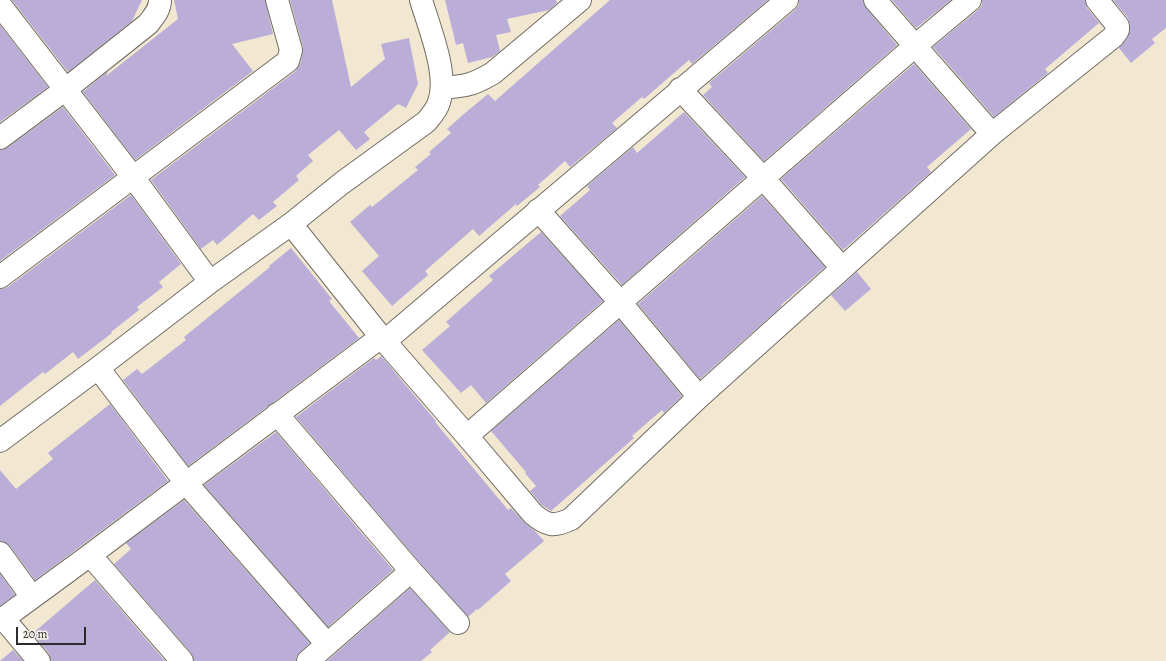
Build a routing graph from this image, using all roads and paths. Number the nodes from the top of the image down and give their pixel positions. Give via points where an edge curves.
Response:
1 (160, 0) edge
2 (277, 0) edge
3 (421, 0) edge
4 (787, 0) edge
5 (875, 0) edge
6 (970, 0) edge
7 (1098, 0) edge
8 (573, 3) edge
9 (0, 5) edge
10 (915, 46) junction
11 (442, 88) junction
12 (66, 89) junction
13 (680, 90) junction
14 (992, 134) junction
15 (0, 138) edge
16 (133, 177) junction
17 (763, 178) junction
18 (538, 210) junction
19 (291, 224) junction
20 (842, 268) junction
21 (0, 277) edge
22 (210, 282) junction
23 (620, 302) junction
24 (383, 339) junction
25 (98, 368) junction
26 (699, 397) junction
27 (277, 414) junction
28 (467, 436) junction
29 (0, 441) edge
30 (186, 483) junction
31 (0, 553) edge
32 (90, 555) junction
33 (411, 571) junction
34 (32, 597) junction
35 (2, 619) edge
36 (458, 623) dead end
37 (327, 644) junction
38 (39, 661) edge
39 (182, 661) edge
40 (308, 661) edge

1 - 12 street via 160,7 148,24
2 - 16 street via 291,45 291,56 288,61
3 - 11 street via 439,63
4 - 13 street
5 - 10 street
6 - 10 street
7 - 14 street via 1116,22 1116,34
8 - 11 street via 493,73 465,86
9 - 12 street
10 - 14 street
10 - 17 street
11 - 19 street via 435,112 426,122
12 - 15 street
12 - 16 street
13 - 17 street
13 - 18 street
14 - 20 street
16 - 21 street
16 - 22 street
17 - 20 street
17 - 23 street
18 - 23 street
18 - 24 street
19 - 22 street
19 - 24 street
20 - 26 street
22 - 25 street
23 - 26 street
23 - 28 street
24 - 27 street
24 - 28 street
25 - 29 street
25 - 30 street
26 - 28 street via 571,519 561,524 551,525 542,522 533,514
27 - 30 street
27 - 33 street
30 - 32 street
30 - 37 street
31 - 34 street
32 - 34 street
32 - 39 street
33 - 36 street
33 - 37 street
34 - 35 street
35 - 38 street
37 - 40 street

